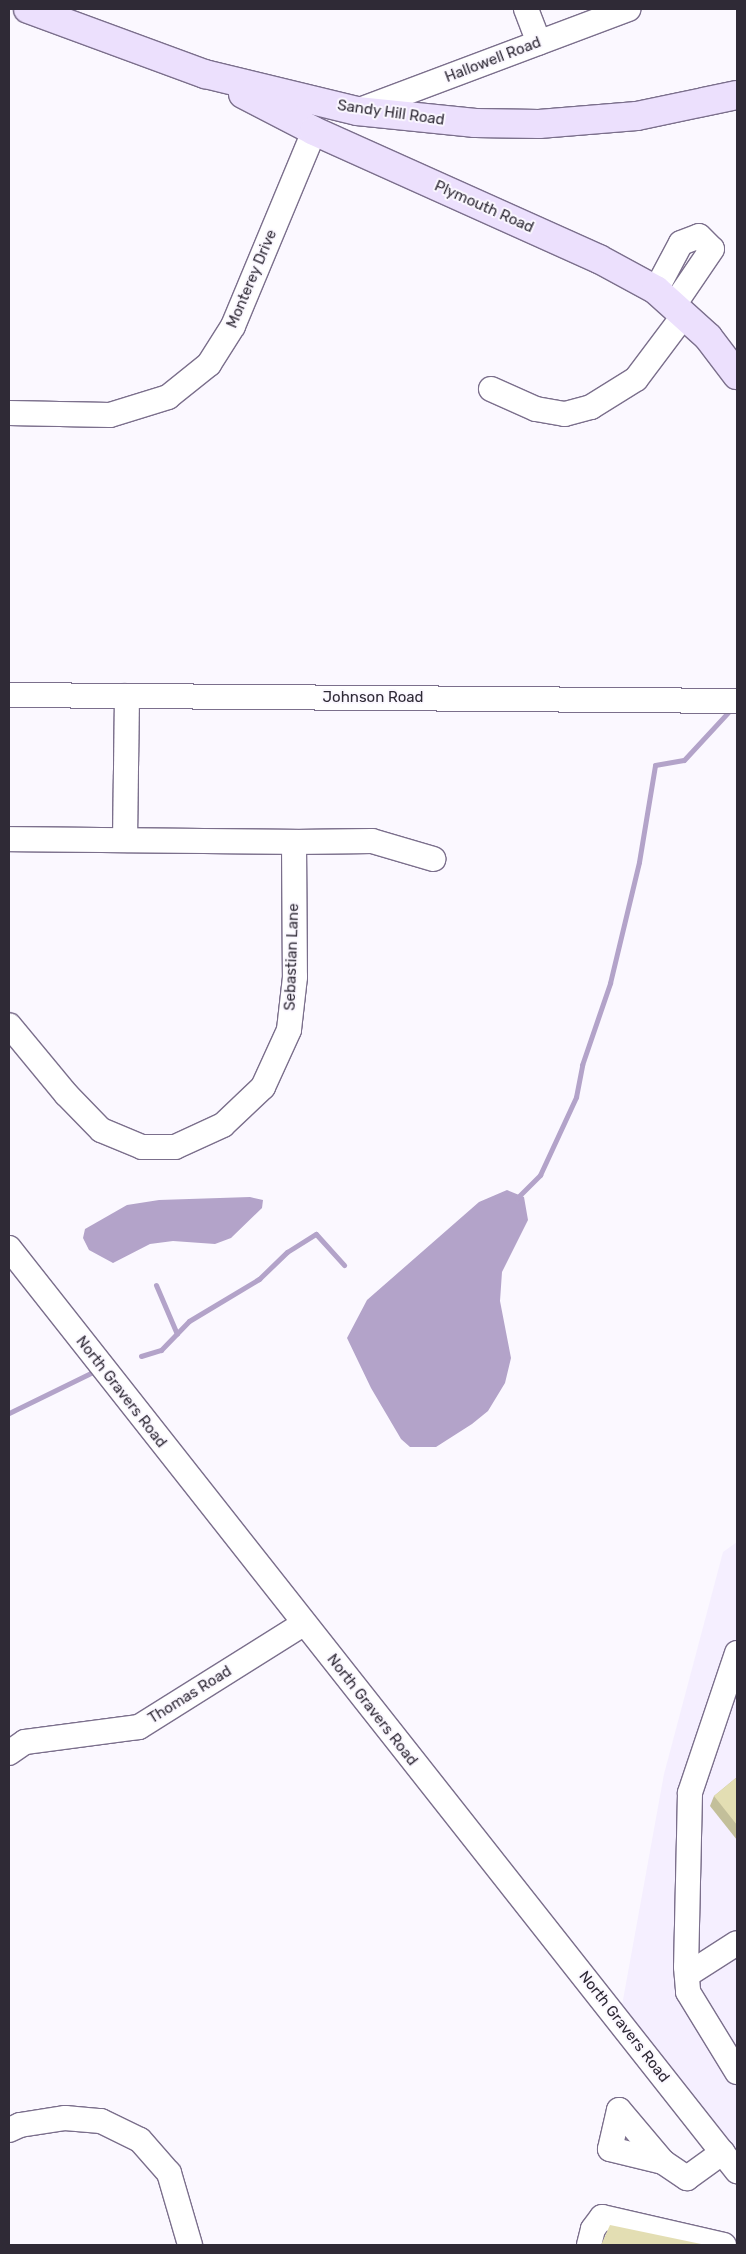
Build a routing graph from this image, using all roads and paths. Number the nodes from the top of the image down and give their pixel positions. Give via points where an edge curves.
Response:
1 (28, 9) edge
2 (526, 9) edge
3 (629, 9) edge
4 (76, 18) edge
5 (539, 43) junction
6 (205, 74) junction
7 (737, 95) edge
8 (358, 111) junction
9 (314, 131) junction
10 (671, 303) junction
11 (737, 375) edge
12 (492, 389) dead end
13 (9, 413) edge
14 (9, 695) edge
15 (127, 696) junction
16 (737, 700) edge
17 (9, 838) edge
18 (125, 840) junction
19 (294, 842) junction
20 (433, 859) dead end
21 (12, 1036) edge
22 (9, 1248) edge
23 (303, 1624) junction
24 (737, 1653) edge
25 (737, 1708) edge
26 (713, 1726) junction
27 (9, 1753) edge
28 (737, 1943) edge
29 (687, 1975) junction
30 (737, 2072) edge
31 (9, 2130) edge
32 (723, 2152) junction
33 (663, 2162) dead end
34 (737, 2170) edge
35 (190, 2245) edge
36 (589, 2245) edge
37 (724, 2245) edge

1 - 4 main road, Sandy Hill Road
2 - 5 street
3 - 5 street, Hallowell Road
4 - 6 main road, Sandy Hill Road
5 - 8 street, Hallowell Road
6 - 8 main road, Sandy Hill Road
6 - 9 main road, Plymouth Road
7 - 8 main road, Sandy Hill Road via 638,116 539,124 475,123
9 - 10 main road, Plymouth Road via 599,259
9 - 13 street, Monterey Drive via 233,326 209,364 168,397 110,415
10 - 11 main road, Plymouth Road via 708,337
10 - 12 street via 636,379 590,407 565,414 536,409
14 - 15 street, Johnson Road
15 - 16 street, Johnson Road
15 - 18 street
17 - 18 street
18 - 19 street
19 - 20 street via 372,841
19 - 21 street, Sebastian Lane via 295,977 289,1030 263,1087 223,1125 174,1147 142,1147 101,1130
22 - 23 street, North Gravers Road
23 - 27 street, Thomas Road via 139,1727 25,1742
23 - 32 street, North Gravers Road
24 - 26 street
25 - 26 street
26 - 29 street via 690,1792
28 - 29 street
29 - 30 street via 688,1992
31 - 35 street via 20,2125 66,2118 101,2121 140,2140 169,2173
32 - 33 street via 687,2178
32 - 34 street, North Gravers Road
36 - 37 street via 593,2229 602,2217

